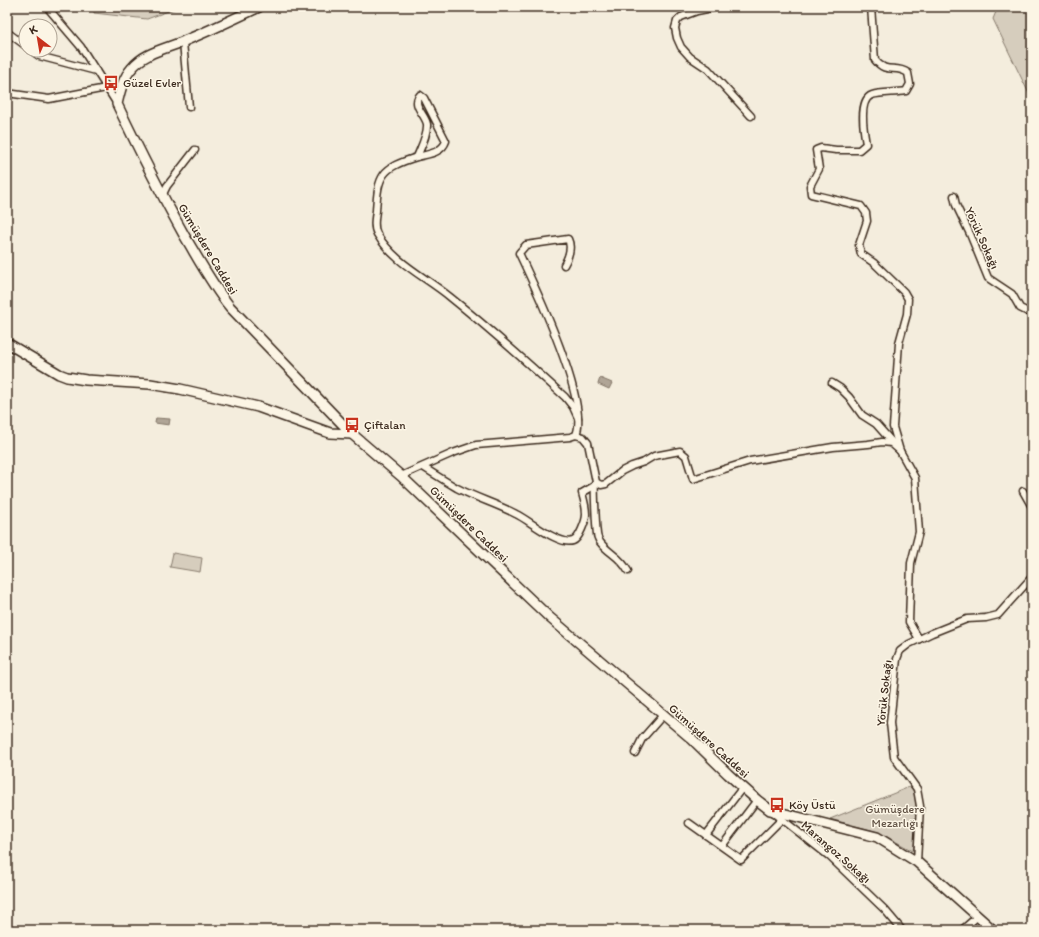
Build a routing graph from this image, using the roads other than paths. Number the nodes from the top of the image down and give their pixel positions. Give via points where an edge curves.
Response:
1 (47, 7) edge
2 (259, 7) edge
3 (717, 7) edge
4 (871, 7) edge
5 (7, 32) edge
6 (18, 40) edge
7 (182, 42) junction
8 (46, 58) edge
9 (96, 72) junction
10 (106, 88) junction
11 (7, 93) edge
12 (117, 104) junction
13 (189, 107) dead end
14 (751, 116) dead end
15 (194, 150) dead end
16 (417, 157) junction
17 (162, 196) junction
18 (954, 196) dead end
19 (564, 265) dead end
20 (1032, 314) edge
21 (7, 343) edge
22 (832, 383) dead end
23 (578, 418) junction
24 (352, 434) junction
25 (576, 435) junction
26 (900, 451) junction
27 (423, 467) junction
28 (401, 476) junction
29 (595, 484) junction
30 (1023, 491) dead end
31 (1032, 507) edge
32 (628, 571) dead end
33 (1032, 577) edge
34 (919, 639) junction
35 (663, 715) junction
36 (635, 753) dead end
37 (743, 787) junction
38 (757, 800) junction
39 (770, 810) junction
40 (782, 819) junction
41 (689, 823) dead end
42 (706, 835) junction
43 (722, 846) junction
44 (917, 862) junction
45 (978, 916) junction
46 (902, 930) edge
47 (962, 930) edge
48 (993, 930) edge

1 - 9 street, Gümüşdere Caddesi via 81,48
2 - 7 street
3 - 14 street via 697,11 677,21 677,38 690,57 708,69
4 - 26 street via 875,60 881,67 902,69 908,74 910,84 906,91 866,98 863,128 866,144 859,150 816,150 819,169 810,186 811,194 861,206 866,213 867,221 859,245 861,254 874,263 908,299 907,314 899,343 893,427
5 - 6 street
7 - 12 street via 154,52 138,62 125,78
7 - 13 street
8 - 9 street
9 - 10 street, Gümüşdere Caddesi
10 - 11 street via 48,99
10 - 12 street, Gümüşdere Caddesi
12 - 17 street, Gümüşdere Caddesi
15 - 17 street
16 - 16 street via 427,122 416,103 420,96 424,98 446,141 439,151
16 - 23 street via 394,166 380,178 375,218 377,234 398,259 500,338 565,397
17 - 24 street, Gümüşdere Caddesi via 216,290
18 - 20 street, Yörük Sokağı via 988,278 1012,294 1020,308
19 - 23 street via 568,259 568,239 526,245 519,253 570,375
21 - 24 street via 67,377 180,389 258,407 330,433
22 - 26 street via 849,397 862,415 876,424
23 - 25 street
24 - 28 street, Gümüşdere Caddesi
25 - 27 street via 476,445
25 - 29 street via 583,436 588,443
26 - 29 street via 891,443 882,442 833,447 750,461 693,479 686,456 680,451 654,456 622,471 606,484
26 - 34 street via 915,478 919,532 911,563 909,622
27 - 28 street
27 - 29 street via 457,488 515,513 540,530 568,542 578,538 583,526 586,514 582,493
28 - 35 street, Gümüşdere Caddesi via 549,617
29 - 32 street via 597,535 600,542 624,563
30 - 31 street
33 - 34 street, Yörük Sokağı via 998,615 967,618
34 - 44 street, Yörük Sokağı via 900,651 897,659 890,723 894,757 917,789 920,806
35 - 36 street via 642,739
35 - 37 street, Gümüşdere Caddesi
37 - 38 street, Gümüşdere Caddesi
37 - 42 street
38 - 39 street, Gümüşdere Caddesi
38 - 43 street
39 - 40 street, Marangoz Sokağı
39 - 44 street, Gümüşdere Caddesi via 877,837
40 - 43 street via 741,860
40 - 46 street, Marangoz Sokağı via 830,857
41 - 42 street
42 - 43 street
44 - 45 street, Gümüşdere Caddesi
45 - 47 street
45 - 48 street, Gümüşdere Caddesi

